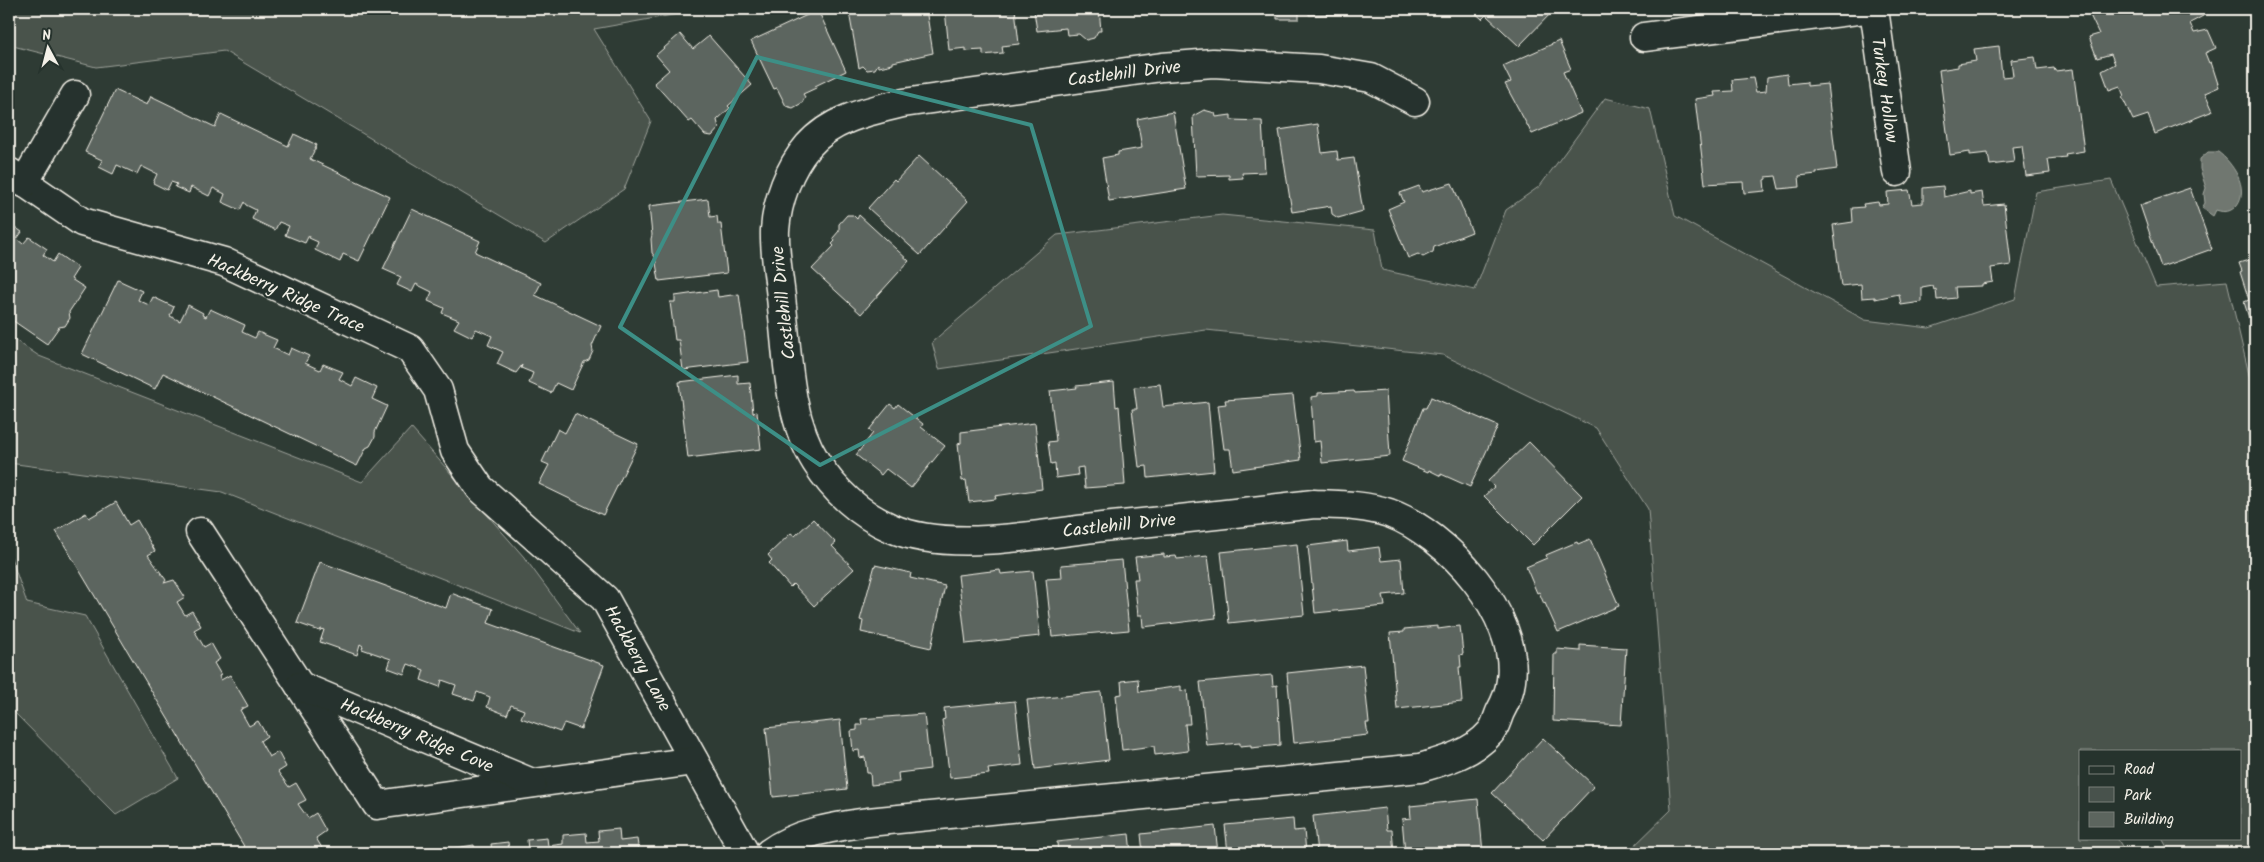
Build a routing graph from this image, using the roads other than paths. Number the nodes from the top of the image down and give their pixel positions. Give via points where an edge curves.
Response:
1 (1865, 9) edge
2 (1874, 9) edge
3 (1644, 37) dead end
4 (75, 95) dead end
5 (1415, 102) dead end
6 (1897, 172) dead end
7 (16, 178) edge
8 (438, 390) joint
9 (200, 532) dead end
10 (300, 686) junction
11 (694, 761) junction
12 (533, 783) junction
13 (745, 853) edge
14 (769, 853) edge

1 - 3 street
2 - 6 street, Turkey Hollow
4 - 7 street
5 - 14 street, Castlehill Drive via 1371,78 1319,69 1213,63 1162,67 904,103 862,113 832,126 809,145 792,168 781,198 775,230 794,402 815,461 836,489 869,516 892,529 924,538 991,539 1314,504 1349,505 1389,513 1426,532 1449,550 1488,598 1500,622 1510,651 1511,680 1491,732 1470,749 1420,768 868,822 824,829 782,843
7 - 8 street, Hackberry Ridge Trace via 82,222 224,262 410,349
8 - 11 street, Hackberry Lane via 455,452 480,488 605,599
9 - 10 street, Hackberry Ridge Cove
10 - 12 street, Hackberry Ridge Cove
10 - 12 street, Hackberry Ridge Cove via 377,805
11 - 12 street, Hackberry Ridge Cove
11 - 13 street, Hackberry Lane

